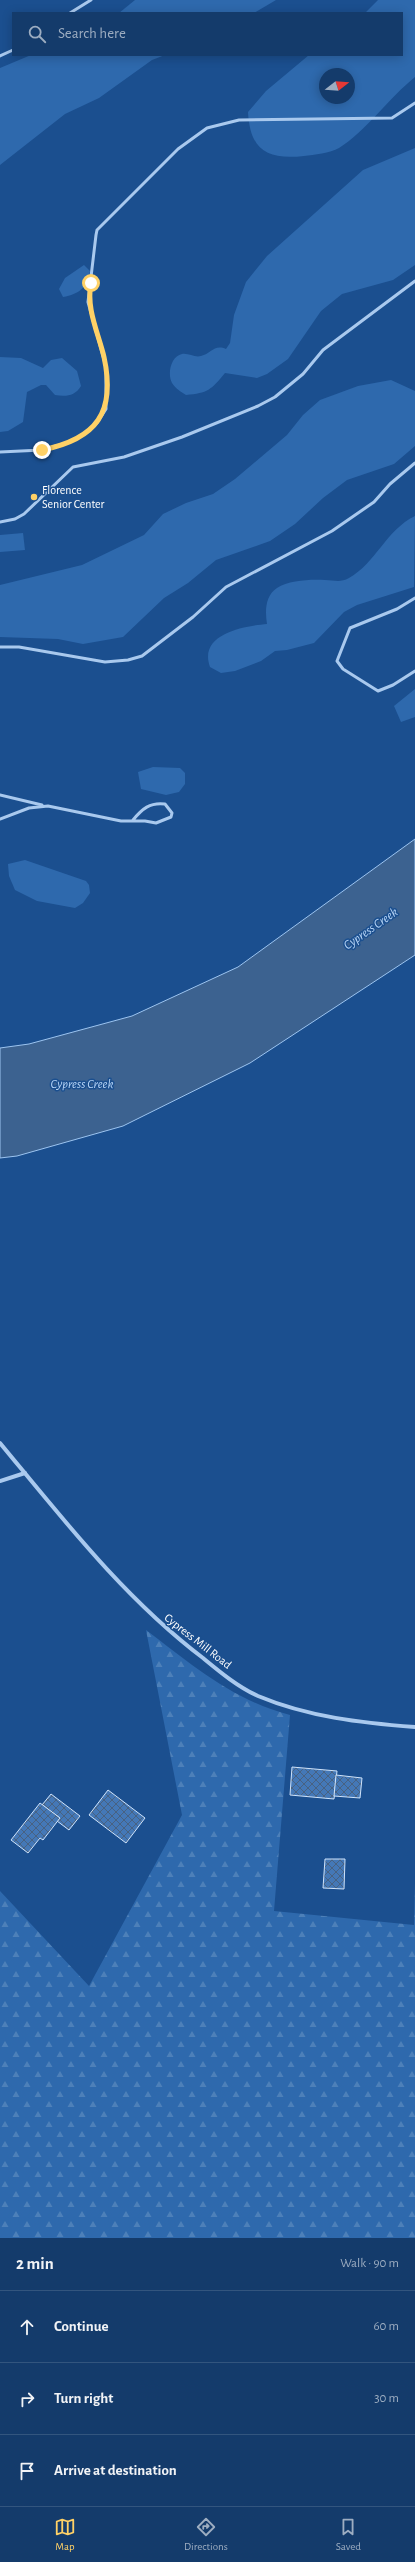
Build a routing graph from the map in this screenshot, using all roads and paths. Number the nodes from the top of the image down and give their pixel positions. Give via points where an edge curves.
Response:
1 (91, 0) edge
2 (72, 12) edge
3 (12, 50) edge
4 (0, 56) edge
5 (415, 103) edge
6 (415, 281) edge
7 (0, 452) edge
8 (415, 463) edge
9 (0, 522) edge
10 (415, 598) edge
11 (0, 647) edge
12 (415, 671) edge
13 (0, 795) edge
14 (48, 806) junction
15 (0, 819) edge
16 (133, 820) junction
17 (0, 1443) edge
18 (25, 1473) junction
19 (0, 1481) edge
20 (415, 1727) edge

1 - 2 lane
3 - 4 lane
5 - 7 lane via 392,118 239,120 206,128 191,137 97,230 88,302 106,367 106,408 97,423 70,442 42,450
6 - 9 lane via 323,350 303,374 275,397 182,437 124,456 73,467 24,514 16,519
8 - 11 lane via 390,484 374,502 309,544 226,587 193,617 142,656 106,662 19,647
10 - 12 lane via 398,609 350,628 337,661 343,669 378,691 393,686
13 - 14 lane
14 - 15 lane via 29,808
14 - 16 lane via 120,821
16 - 16 lane via 160,822 171,817 172,813 170,807 160,803 145,807
17 - 18 street, Cypress Mill Road
18 - 19 street
18 - 20 street, Cypress Mill Road via 98,1560 150,1616 224,1675 256,1695 292,1709 330,1718

